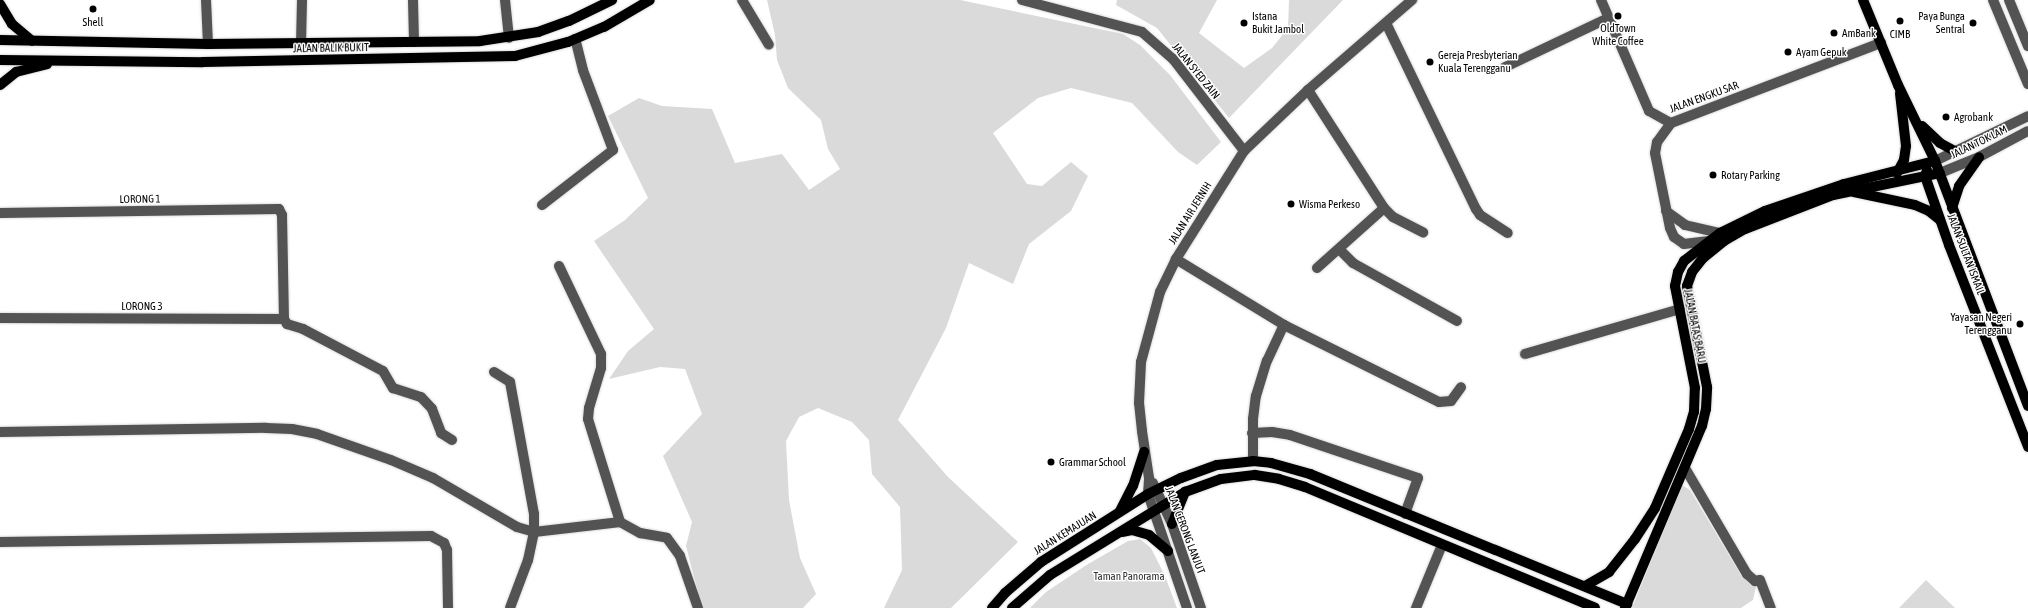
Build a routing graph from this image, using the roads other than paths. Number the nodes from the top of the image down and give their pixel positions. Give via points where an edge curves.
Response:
1 (206, 0) edge
2 (302, 0) edge
3 (413, 0) edge
4 (505, 0) edge
5 (612, 0) edge
6 (650, 0) edge
7 (742, 0) edge
8 (1022, 0) edge
9 (1412, 0) edge
10 (1601, 0) edge
11 (1863, 0) edge
12 (1993, 0) edge
13 (2009, 0) edge
14 (0, 4) edge
15 (1608, 18) junction
16 (1386, 23) junction
17 (509, 38) junction
18 (575, 39) junction
19 (0, 40) edge
20 (32, 41) junction
21 (414, 42) junction
22 (1881, 42) junction
23 (208, 44) junction
24 (300, 44) junction
25 (769, 45) dead end
26 (2028, 46) edge
27 (0, 60) edge
28 (60, 60) junction
29 (1505, 66) dead end
30 (2028, 84) edge
31 (0, 85) edge
32 (1898, 85) junction
33 (1308, 90) junction
34 (2028, 116) edge
35 (1671, 123) junction
36 (1919, 123) junction
37 (2028, 131) edge
38 (1244, 151) junction
39 (1956, 152) junction
40 (1980, 158) junction
41 (1935, 161) junction
42 (1900, 170) junction
43 (1940, 174) junction
44 (1925, 176) junction
45 (1890, 182) junction
46 (1850, 191) junction
47 (542, 205) dead end
48 (1384, 208) junction
49 (1952, 208) junction
50 (1664, 209) junction
51 (0, 213) edge
52 (1941, 222) junction
53 (1423, 232) dead end
54 (1508, 233) dead end
55 (1720, 233) junction
56 (1707, 241) junction
57 (1339, 249) junction
58 (1176, 259) junction
59 (559, 266) dead end
60 (1317, 268) dead end
61 (1680, 309) junction
62 (0, 318) edge
63 (284, 319) junction
64 (1457, 321) dead end
65 (1284, 325) junction
66 (1525, 354) dead end
67 (494, 372) dead end
68 (1461, 387) dead end
69 (2028, 406) edge
70 (0, 432) edge
71 (1252, 433) junction
72 (452, 440) dead end
73 (2028, 447) edge
74 (1144, 452) junction
75 (1253, 461) junction
76 (1685, 468) junction
77 (1149, 478) junction
78 (1158, 489) junction
79 (1185, 492) junction
80 (1148, 494) junction
81 (1164, 504) junction
82 (1154, 509) junction
83 (1118, 514) junction
84 (1404, 514) junction
85 (620, 522) junction
86 (1172, 524) junction
87 (534, 532) junction
88 (1120, 532) junction
89 (0, 542) edge
90 (1442, 545) junction
91 (1168, 551) junction
92 (1585, 586) junction
93 (1581, 604) edge
94 (1626, 606) edge
95 (448, 608) edge
96 (510, 608) edge
97 (698, 608) edge
98 (992, 608) edge
99 (1012, 608) edge
100 (1187, 608) edge
101 (1201, 608) edge
102 (1416, 608) edge
103 (1595, 608) edge
104 (1772, 608) edge

1 - 23 street
2 - 24 street
3 - 21 street
4 - 17 street
5 - 17 main road, JALAN BALIK BUKIT via 563,23
6 - 18 main road, JALAN BALIK BUKIT via 604,27
7 - 25 street
8 - 38 street, JALAN SYED ZAIN via 1142,32 1173,59
9 - 16 street, JALAN AIR JERNIH
10 - 15 street, JALAN ENGKU SAR
11 - 22 main road, JALAN SULTAN ISMAIL
12 - 30 street
13 - 26 street
14 - 20 main road via 12,24
15 - 29 street
15 - 35 street, JALAN ENGKU SAR via 1649,111
16 - 33 street, JALAN AIR JERNIH
16 - 54 street via 1476,208 1486,219
17 - 21 main road, JALAN BALIK BUKIT
18 - 28 main road, JALAN BALIK BUKIT via 515,56 480,58 203,62
18 - 47 street via 585,77 613,150
19 - 20 main road, JALAN BALIK BUKIT
20 - 23 main road, JALAN BALIK BUKIT
21 - 24 main road, JALAN BALIK BUKIT
22 - 32 main road, JALAN SULTAN ISMAIL
22 - 35 street, JALAN ENGKU SAR
23 - 24 main road, JALAN BALIK BUKIT
27 - 28 main road, JALAN BALIK BUKIT
28 - 31 main road via 16,72
32 - 36 main road, JALAN SULTAN ISMAIL
32 - 42 main road via 1906,146
33 - 38 street, JALAN AIR JERNIH
33 - 48 street
34 - 39 street, JALAN TOK LAM
35 - 50 street via 1657,142 1655,153
36 - 39 main road via 1940,143
36 - 41 main road, JALAN SULTAN ISMAIL
37 - 40 street, JALAN TOK LAM
38 - 58 street, JALAN AIR JERNIH
39 - 41 street, JALAN TOK LAM
40 - 43 street, JALAN TOK LAM
40 - 49 main road via 1959,186
41 - 42 main road, JALAN BATAS BARU
41 - 43 main road, JALAN SULTAN ISMAIL
41 - 44 main road via 1927,169
42 - 45 main road
42 - 55 main road, JALAN BATAS BARU via 1844,184 1765,211
43 - 44 main road, JALAN BATAS BARU
43 - 49 main road, JALAN SULTAN ISMAIL
44 - 45 main road, JALAN BATAS BARU
44 - 52 main road, JALAN SULTAN ISMAIL
45 - 46 main road, JALAN BATAS BARU
46 - 52 main road via 1915,204 1929,211
46 - 76 main road, JALAN BATAS BARU via 1833,195 1745,230 1724,241 1703,258 1692,272 1687,286 1707,387 1702,426
48 - 53 street via 1393,218
48 - 57 street
49 - 69 main road, JALAN SULTAN ISMAIL
50 - 55 street via 1685,225
50 - 56 street via 1678,242 1684,244
51 - 63 street, LORONG 1 via 279,209 282,215
52 - 73 main road, JALAN SULTAN ISMAIL
55 - 56 main road, JALAN BATAS BARU
56 - 61 main road, JALAN BATAS BARU via 1690,254 1678,272 1675,286
57 - 60 street
57 - 64 street via 1353,263
58 - 65 street
58 - 74 street, JALAN AIR JERNIH via 1160,292 1143,350 1139,403
59 - 85 street via 601,354 601,368 588,419
61 - 66 street
61 - 92 main road, JALAN BATAS BARU via 1695,388 1694,412 1689,429 1655,508 1636,539 1609,572
62 - 63 street, LORONG 3
63 - 72 street via 291,327 304,330 383,371 393,388 421,397 432,409 441,433
65 - 68 street via 1439,402 1451,401
65 - 71 street via 1267,361 1256,396
67 - 87 street via 510,382 532,495
70 - 87 street via 292,429 316,434 391,460 433,478 517,527
71 - 75 street
71 - 84 street via 1272,432 1290,435 1418,478
74 - 77 street, JALAN AIR JERNIH
74 - 83 main road via 1133,486
75 - 78 main road, JALAN KEMAJUAN via 1217,465
75 - 84 main road, JALAN KEMAJUAN via 1271,463 1310,474
76 - 94 main road, JALAN BATAS BARU
76 - 104 street via 1747,574 1756,581 1760,580
77 - 78 street, JALAN CERONG LANJUT
77 - 80 street, JALAN CERONG LANJUT
78 - 80 main road, JALAN KEMAJUAN
78 - 81 street, JALAN CERONG LANJUT
79 - 81 main road
79 - 86 main road
79 - 90 main road via 1221,479 1255,476 1279,479
80 - 82 street, JALAN CERONG LANJUT
80 - 83 main road, JALAN KEMAJUAN
81 - 82 main road
81 - 86 street, JALAN CERONG LANJUT
82 - 88 main road
82 - 91 street, JALAN CERONG LANJUT
83 - 98 main road, JALAN KEMAJUAN via 1041,562 1005,593
84 - 92 main road, JALAN KEMAJUAN
85 - 87 street
85 - 97 street via 640,533 667,538 675,545
86 - 101 street, JALAN CERONG LANJUT
87 - 96 street via 528,560
88 - 91 main road via 1140,531 1158,540
88 - 99 main road via 1050,574
89 - 95 street via 431,536 444,543 447,550
90 - 93 main road
90 - 102 street
91 - 100 street, JALAN CERONG LANJUT
92 - 94 main road, JALAN KEMAJUAN
93 - 103 main road

